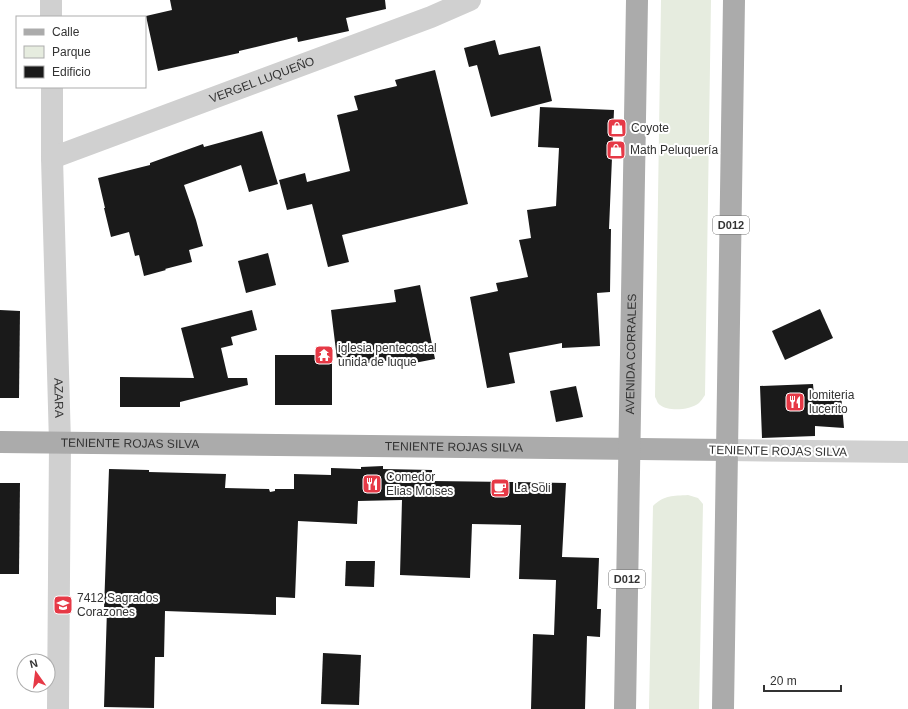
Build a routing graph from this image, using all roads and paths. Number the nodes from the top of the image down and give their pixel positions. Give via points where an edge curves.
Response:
1 (51, 0) edge
2 (470, 0) edge
3 (637, 0) edge
4 (734, 0) edge
5 (51, 16) edge
6 (52, 88) edge
7 (52, 158) junction
8 (0, 442) edge
9 (60, 443) junction
10 (630, 449) junction
11 (727, 450) junction
12 (908, 452) edge
13 (58, 709) edge
14 (625, 709) edge
15 (723, 709) edge

1 - 5 street
2 - 7 street, VERGEL LUQUEÑO via 431,17
3 - 10 main road, AVENIDA CORRALES / D012
4 - 11 main road, D012
6 - 7 street, AZARA
7 - 9 street, AZARA
8 - 9 main road, TENIENTE ROJAS SILVA
9 - 10 main road, TENIENTE ROJAS SILVA
9 - 13 street, AZARA
10 - 11 main road, TENIENTE ROJAS SILVA
10 - 14 main road, AVENIDA CORRALES / D012
11 - 12 street, TENIENTE ROJAS SILVA
11 - 15 main road, D012

